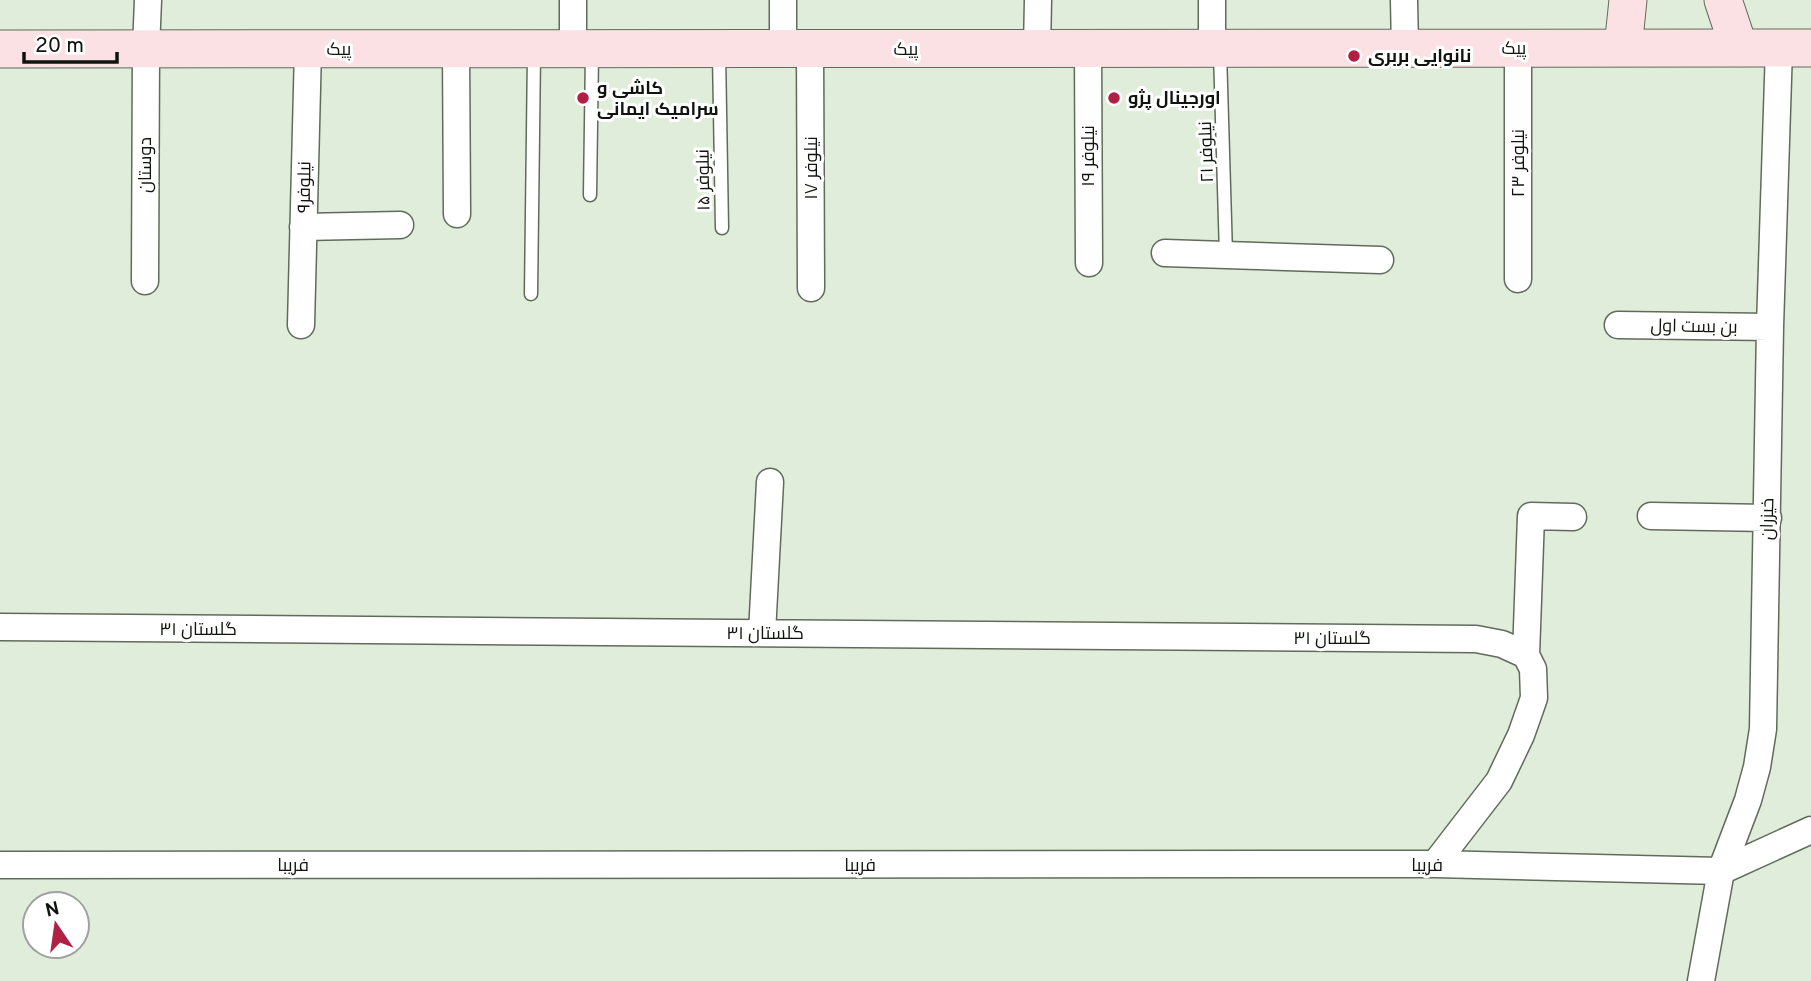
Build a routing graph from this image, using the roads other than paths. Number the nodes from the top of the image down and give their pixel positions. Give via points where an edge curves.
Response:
1 (148, 0) edge
2 (573, 0) edge
3 (783, 0) edge
4 (1038, 0) edge
5 (1212, 0) edge
6 (1404, 0) edge
7 (1628, 0) edge
8 (1723, 0) edge
9 (1739, 47) junction
10 (1037, 48) junction
11 (1088, 48) junction
12 (1216, 48) junction
13 (1405, 48) junction
14 (1518, 48) junction
15 (1623, 48) junction
16 (1795, 48) edge
17 (0, 49) edge
18 (145, 49) junction
19 (307, 49) junction
20 (456, 49) junction
21 (534, 49) junction
22 (582, 49) junction
23 (719, 49) junction
24 (796, 49) junction
25 (590, 195) dead end
26 (457, 214) dead end
27 (400, 225) dead end
28 (303, 227) junction
29 (722, 228) dead end
30 (1165, 253) dead end
31 (1226, 255) junction
32 (1380, 260) dead end
33 (1089, 263) dead end
34 (1518, 279) dead end
35 (145, 281) dead end
36 (811, 288) dead end
37 (531, 293) dead end
38 (301, 325) dead end
39 (1618, 325) dead end
40 (1770, 327) junction
41 (771, 482) dead end
42 (1651, 516) dead end
43 (1573, 517) dead end
44 (1768, 518) junction
45 (0, 627) edge
46 (762, 633) junction
47 (1526, 655) junction
48 (1811, 830) edge
49 (1435, 864) junction
50 (0, 865) edge
51 (1721, 871) junction
52 (1701, 981) edge

1 - 18 street, دوستان
2 - 22 street
3 - 24 street, نیلوفر ۱۷
4 - 10 street
5 - 12 street
6 - 13 street
7 - 15 street
8 - 9 street
9 - 15 street, پیک
9 - 16 street, پیک
10 - 11 street, پیک
10 - 24 street, پیک
11 - 12 street, پیک
11 - 33 street, نیلوفر ۱۹
12 - 13 street, پیک
12 - 31 lane, نیلوفر ۲۱
13 - 14 street, پیک
14 - 15 street, پیک
14 - 34 street, نیلوفر ۲۳
16 - 40 street, خیزران
17 - 18 street, پیک
18 - 19 street, پیک
18 - 35 street, دوستان
19 - 20 street, پیک
19 - 28 street, نیلوفر۹
20 - 21 street, پیک
20 - 26 street
21 - 22 street, پیک
21 - 37 lane
22 - 23 street, پیک
22 - 25 lane
23 - 24 street, پیک
23 - 29 lane, نیلوفر ۱۵
24 - 36 street, نیلوفر ۱۷
27 - 28 street
28 - 38 street, نیلوفر۹
30 - 31 street
31 - 32 street
39 - 40 street, بن بست اول
40 - 44 street, خیزران
41 - 46 street
42 - 44 street
43 - 47 street via 1531,516
44 - 51 street, خیزران via 1763,729 1748,800
45 - 46 street, گلستان ۳۱
46 - 47 street, گلستان ۳۱ via 1476,639
47 - 49 street via 1533,669 1534,698 1521,735 1499,781
48 - 51 street
49 - 50 street, فریبا
49 - 51 street, فریبا
51 - 52 street, خیزران

